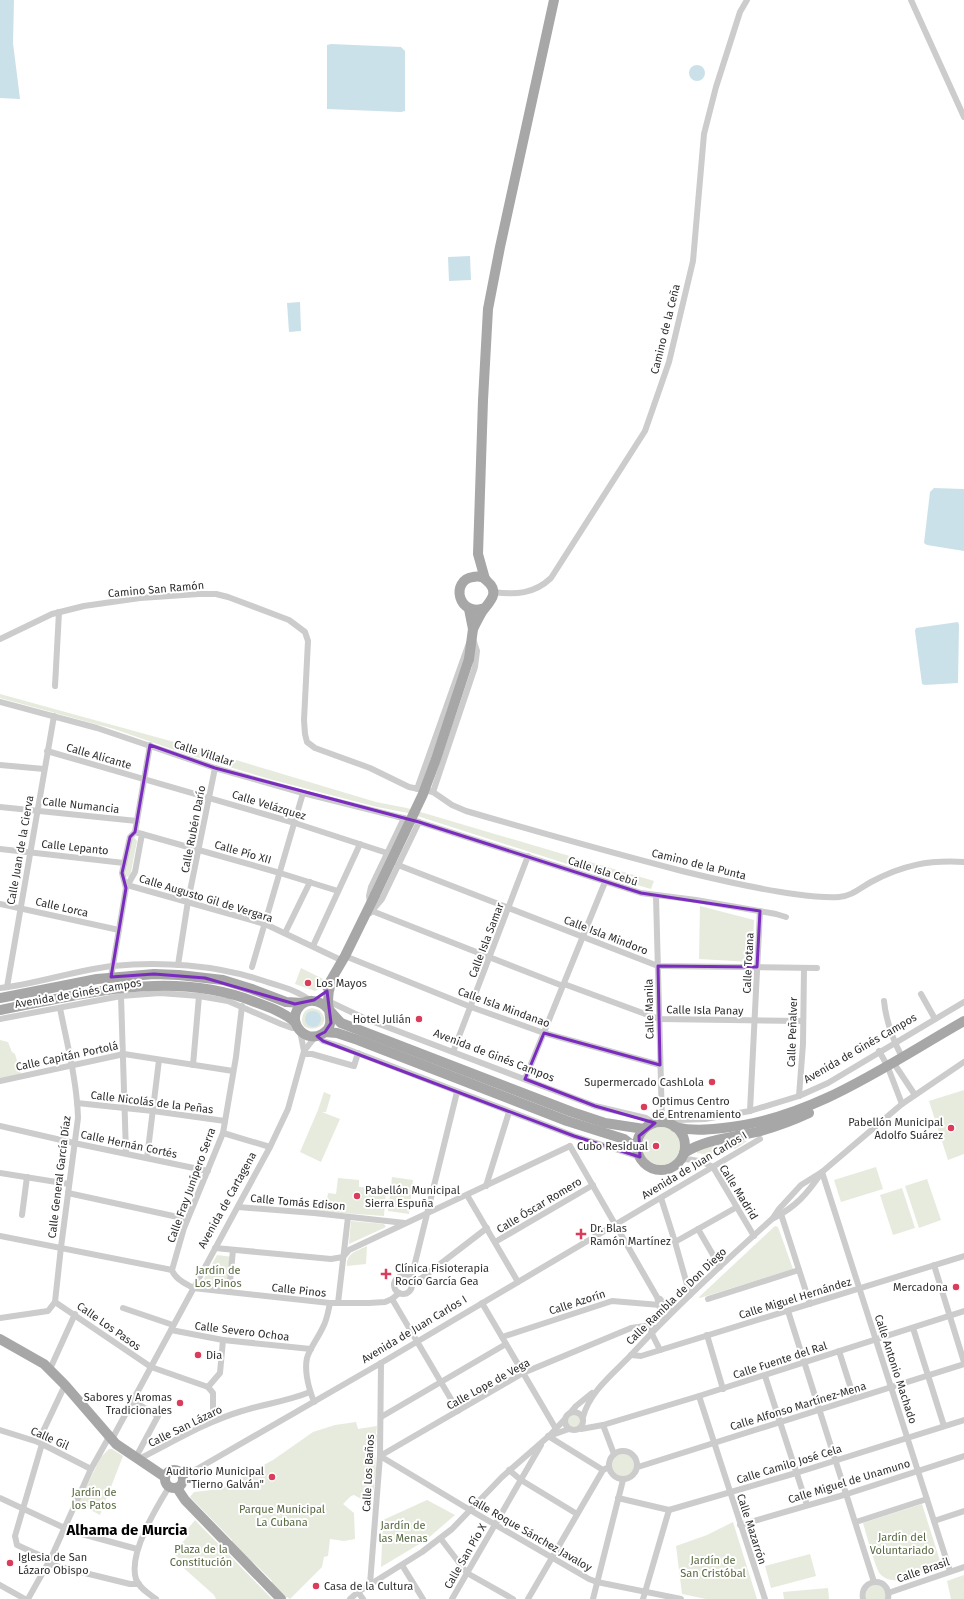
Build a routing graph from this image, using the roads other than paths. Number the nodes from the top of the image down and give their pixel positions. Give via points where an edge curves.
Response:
1 (554, 0) edge
2 (747, 0) edge
3 (911, 0) edge
4 (964, 117) edge
5 (478, 554) junction
6 (470, 577) junction
7 (485, 578) junction
8 (493, 592) junction
9 (469, 608) junction
10 (485, 608) junction
11 (59, 612) junction
12 (473, 633) junction
13 (0, 639) edge
14 (55, 686) dead end
15 (0, 702) edge
16 (54, 716) junction
17 (150, 745) junction
18 (47, 751) junction
19 (0, 765) edge
20 (215, 768) junction
21 (44, 769) junction
22 (145, 779) junction
23 (417, 790) junction
24 (433, 792) junction
25 (303, 793) junction
26 (210, 798) junction
27 (0, 807) edge
28 (38, 810) junction
29 (404, 818) junction
30 (137, 821) junction
31 (419, 822) junction
32 (295, 823) junction
33 (135, 832) junction
34 (142, 834) junction
35 (360, 844) junction
36 (0, 849) edge
37 (199, 850) junction
38 (30, 852) junction
39 (387, 853) junction
40 (528, 856) junction
41 (964, 862) edge
42 (124, 863) junction
43 (398, 865) junction
44 (280, 873) junction
45 (310, 882) junction
46 (605, 882) junction
47 (127, 886) junction
48 (338, 891) junction
49 (656, 896) junction
50 (188, 901) junction
51 (0, 904) edge
52 (20, 908) junction
53 (509, 908) junction
54 (760, 911) junction
55 (368, 912) junction
56 (786, 918) dead end
57 (265, 924) junction
58 (119, 930) junction
59 (286, 934) junction
60 (583, 937) junction
61 (313, 946) junction
62 (490, 958) junction
63 (344, 959) junction
64 (178, 965) junction
65 (113, 966) junction
66 (658, 966) junction
67 (252, 967) dead end
68 (757, 967) junction
69 (804, 968) junction
70 (817, 968) dead end
71 (111, 977) junction
72 (331, 983) junction
73 (564, 985) junction
74 (7, 987) junction
75 (0, 988) edge
76 (921, 994) dead end
77 (121, 996) junction
78 (199, 996) junction
79 (0, 998) edge
80 (884, 1000) dead end
81 (309, 1001) junction
82 (964, 1002) edge
83 (242, 1006) junction
84 (329, 1007) junction
85 (471, 1007) junction
86 (60, 1008) junction
87 (0, 1010) edge
88 (659, 1019) junction
89 (935, 1019) junction
90 (0, 1020) edge
91 (755, 1021) junction
92 (803, 1021) junction
93 (964, 1021) edge
94 (297, 1027) junction
95 (544, 1033) junction
96 (319, 1035) junction
97 (894, 1042) junction
98 (304, 1052) junction
99 (453, 1052) junction
100 (879, 1052) junction
101 (358, 1053) junction
102 (124, 1054) junction
103 (159, 1060) junction
104 (894, 1061) junction
105 (964, 1062) edge
106 (71, 1065) junction
107 (193, 1065) junction
108 (660, 1065) junction
109 (233, 1071) junction
110 (873, 1074) junction
111 (525, 1079) junction
112 (0, 1082) edge
113 (457, 1092) junction
114 (915, 1095) junction
115 (798, 1096) junction
116 (77, 1103) junction
117 (902, 1104) junction
118 (126, 1108) junction
119 (153, 1111) junction
120 (750, 1111) junction
121 (509, 1112) junction
122 (225, 1121) junction
123 (666, 1124) junction
124 (0, 1126) edge
125 (644, 1129) junction
126 (223, 1133) junction
127 (574, 1136) junction
128 (760, 1139) dead end
129 (74, 1143) junction
130 (570, 1146) junction
131 (270, 1147) junction
132 (126, 1153) junction
133 (638, 1153) junction
134 (682, 1156) junction
135 (147, 1158) junction
136 (713, 1168) junction
137 (208, 1171) junction
138 (822, 1172) junction
139 (0, 1173) edge
140 (27, 1177) junction
141 (69, 1184) junction
142 (593, 1185) junction
143 (486, 1186) junction
144 (68, 1193) junction
145 (467, 1195) junction
146 (661, 1198) junction
147 (238, 1207) junction
148 (737, 1207) junction
149 (426, 1214) junction
150 (781, 1214) junction
151 (22, 1215) dead end
152 (348, 1217) junction
153 (187, 1219) junction
154 (772, 1219) junction
155 (405, 1223) junction
156 (616, 1224) junction
157 (487, 1228) junction
158 (698, 1229) junction
159 (0, 1236) edge
160 (754, 1236) junction
161 (495, 1242) junction
162 (675, 1242) junction
163 (61, 1247) junction
164 (215, 1248) junction
165 (233, 1250) junction
166 (964, 1256) edge
167 (343, 1257) junction
168 (934, 1265) junction
169 (720, 1267) junction
170 (172, 1270) junction
171 (799, 1270) junction
172 (410, 1282) junction
173 (518, 1282) junction
174 (193, 1288) junction
175 (860, 1288) junction
176 (228, 1292) junction
177 (400, 1293) junction
178 (690, 1295) junction
179 (657, 1296) junction
180 (392, 1299) junction
181 (708, 1299) dead end
182 (55, 1302) junction
183 (330, 1303) junction
184 (338, 1303) junction
185 (482, 1303) junction
186 (810, 1304) junction
187 (660, 1305) junction
188 (124, 1308) dead end
189 (788, 1311) junction
190 (964, 1311) edge
191 (671, 1312) junction
192 (75, 1314) junction
193 (950, 1316) junction
194 (0, 1318) edge
195 (663, 1320) junction
196 (172, 1328) junction
197 (914, 1328) junction
198 (653, 1330) junction
199 (707, 1336) junction
200 (502, 1337) junction
201 (0, 1339) edge
202 (223, 1340) junction
203 (876, 1340) junction
204 (417, 1341) junction
205 (506, 1344) junction
206 (311, 1349) junction
207 (660, 1350) junction
208 (840, 1351) junction
209 (631, 1355) junction
210 (804, 1362) junction
211 (381, 1363) junction
212 (964, 1363) edge
213 (151, 1367) junction
214 (50, 1369) junction
215 (523, 1373) junction
216 (928, 1375) junction
217 (765, 1376) junction
218 (440, 1382) junction
219 (65, 1385) junction
220 (208, 1387) junction
221 (891, 1387) junction
222 (597, 1389) junction
223 (723, 1389) junction
224 (310, 1392) junction
225 (699, 1396) junction
226 (854, 1398) junction
227 (133, 1401) junction
228 (314, 1402) junction
229 (819, 1409) junction
230 (458, 1411) junction
231 (572, 1412) junction
232 (381, 1417) junction
233 (583, 1418) junction
234 (565, 1419) junction
235 (964, 1420) edge
236 (213, 1421) junction
237 (780, 1422) junction
238 (602, 1425) junction
239 (944, 1426) junction
240 (556, 1429) junction
241 (581, 1429) junction
242 (0, 1430) edge
243 (569, 1430) junction
244 (548, 1437) junction
245 (111, 1438) junction
246 (908, 1438) junction
247 (40, 1443) junction
248 (714, 1443) junction
249 (614, 1454) junction
250 (380, 1456) junction
251 (964, 1456) edge
252 (138, 1458) junction
253 (836, 1460) junction
254 (638, 1467) junction
255 (91, 1469) junction
256 (606, 1469) junction
257 (510, 1470) junction
258 (918, 1471) junction
259 (796, 1473) junction
260 (168, 1474) junction
261 (182, 1476) junction
262 (521, 1480) junction
263 (623, 1480) junction
264 (173, 1487) junction
265 (730, 1492) junction
266 (847, 1494) junction
267 (0, 1498) edge
268 (618, 1498) junction
269 (927, 1499) junction
270 (807, 1506) junction
271 (23, 1508) junction
272 (470, 1510) junction
273 (669, 1510) junction
274 (964, 1511) edge
275 (578, 1514) junction
276 (934, 1521) junction
277 (856, 1522) junction
278 (495, 1524) junction
279 (740, 1525) junction
280 (64, 1527) junction
281 (441, 1539) junction
282 (137, 1550) junction
283 (552, 1557) junction
284 (49, 1562) junction
285 (402, 1565) junction
286 (964, 1567) edge
287 (950, 1572) junction
288 (467, 1573) junction
289 (597, 1582) junction
290 (874, 1582) junction
291 (0, 1584) edge
292 (139, 1584) junction
293 (370, 1584) junction
294 (358, 1592) junction
295 (645, 1592) junction
296 (888, 1596) edge
297 (24, 1599) edge
298 (28, 1599) edge
299 (156, 1599) edge
300 (281, 1599) edge
301 (350, 1599) edge
302 (363, 1599) edge
303 (423, 1599) edge
304 (452, 1599) edge
305 (513, 1599) edge
306 (528, 1599) edge
307 (593, 1599) edge
308 (643, 1599) edge
309 (681, 1599) edge
310 (765, 1599) edge
311 (863, 1599) edge

1 - 5 main road via 488,309
2 - 8 street, Camino de la Ceña via 740,12 704,134 693,261 669,362 645,431 551,578 543,586 532,591 510,594
3 - 4 street
5 - 6 main road
5 - 7 main road
6 - 7 main road
6 - 9 main road via 463,583 460,592 462,602
7 - 8 main road
8 - 10 main road
9 - 10 main road
9 - 12 main road
10 - 12 main road
11 - 13 street, Camino San Ramón
11 - 14 street
11 - 23 street, Camino San Ramón via 140,598 216,594 288,620 305,632 308,641 304,720 307,742 315,748 370,768
12 - 23 street
12 - 24 street via 477,651 475,667
12 - 55 main road, bridge via 469,659 423,794
15 - 16 street, Calle Villalar
16 - 17 street, Calle Villalar
16 - 18 street, Calle Juan de la Cierva
17 - 20 street, Calle Villalar
17 - 22 street
18 - 21 street, Calle Juan de la Cierva
18 - 22 street, Calle Alicante
19 - 21 street
20 - 25 street, Calle Villalar
20 - 26 street, Calle Rubén Darío
21 - 28 street, Calle Juan de la Cierva
22 - 26 street, Calle Velázquez
22 - 30 street
23 - 24 street, Camino San Ramón
24 - 41 street, Camino de la Punta via 466,811 715,880 764,890 839,897 851,895 872,882 910,866 929,861
25 - 29 street, Calle Villalar
25 - 32 street
26 - 32 street, Calle Velázquez
26 - 37 street, Calle Rubén Darío
27 - 28 street, Calle Numancia
28 - 30 street, Calle Numancia
28 - 38 street, Calle Juan de la Cierva
29 - 31 street, Calle Villalar
29 - 39 street
30 - 33 street
31 - 40 street, Calle Isla Cebú
31 - 43 street
32 - 35 street, Calle Velázquez
32 - 44 street
33 - 34 street, Calle Pío XII
33 - 42 street via 130,837
34 - 37 street, Calle Pío XII
34 - 47 street via 135,872
35 - 39 street, Calle Velázquez
35 - 48 street
36 - 38 street, Calle Lepanto
37 - 44 street, Calle Pío XII
37 - 50 street, Calle Rubén Darío
38 - 42 street, Calle Lepanto
38 - 52 street, Calle Juan de la Cierva
39 - 55 street via 371,887
40 - 46 street, Calle Isla Cebú
40 - 53 street, Calle Isla Samar
42 - 47 street via 122,873
43 - 53 street, Calle Isla Mindoro
43 - 55 street via 382,899
44 - 45 street, Calle Pío XII
44 - 57 street
45 - 48 street, Calle Pío XII
45 - 59 street
46 - 49 street, Calle Isla Cebú via 641,894
46 - 60 street
47 - 50 street, Calle Augusto Gil de Vergara
47 - 58 street
48 - 61 street
49 - 54 street, Calle Isla Cebú
49 - 66 street, Calle Manila
50 - 57 street, Calle Augusto Gil de Vergara
50 - 64 street, Calle Rubén Darío
51 - 52 street, Calle Lorca
52 - 58 street, Calle Lorca
52 - 74 street, Calle Juan de la Cierva
53 - 60 street, Calle Isla Mindoro
53 - 62 street, Calle Isla Samar
54 - 56 street, Calle Isla Cebú
54 - 68 street, Calle Totana
55 - 62 street, Calle Isla Panay
55 - 63 main road
57 - 59 street, Calle Augusto Gil de Vergara
57 - 67 street
58 - 65 street
59 - 61 street, Calle Augusto Gil de Vergara
60 - 66 street, Calle Isla Mindoro
60 - 73 street
61 - 63 street, Calle Augusto Gil de Vergara
62 - 73 street, Calle Isla Panay
62 - 85 street, Calle Isla Samar
63 - 72 main road
63 - 85 street, Calle Isla Mindanao
64 - 65 street, Avenida de Ginés Campos
64 - 81 street, Avenida de Ginés Campos via 249,976 298,992
65 - 71 street
65 - 74 street, Avenida de Ginés Campos
66 - 68 street, Calle Isla Mindoro
66 - 88 street, Calle Manila
68 - 69 street, Calle Isla Mindoro
68 - 91 street, Calle Totana
69 - 70 street, Calle Isla Mindoro
69 - 92 street, Calle Peñalver
71 - 79 main road, Avenida de Ginés Campos
71 - 81 main road, Avenida de Ginés Campos via 154,974 223,980 286,1002 295,1004
72 - 81 main road
72 - 84 main road
73 - 88 street, Calle Isla Panay
73 - 95 street
74 - 75 street, Avenida de Ginés Campos
76 - 89 street
77 - 78 street, Avenida de Ginés Campos via 160,993
77 - 86 street, Avenida de Ginés Campos
77 - 102 street
78 - 83 street, Avenida de Ginés Campos
78 - 107 street
80 - 97 street via 886,1018
81 - 84 main road
81 - 94 main road via 296,1011
82 - 89 street, Avenida de Ginés Campos
83 - 94 street, Avenida de Ginés Campos via 281,1024
83 - 109 street, Calle Fray Junípero Serra
84 - 96 main road via 331,1023
84 - 99 street, Avenida de Ginés Campos
84 - 125 main road via 341,1022 572,1112 605,1123
85 - 95 street, Calle Isla Mindanao
85 - 99 street, Calle Isla Samar
86 - 90 street, Avenida de Ginés Campos
86 - 106 street, Calle General García Díaz
87 - 94 main road, Avenida de Ginés Campos via 103,990 174,986 208,989 244,997 279,1012
88 - 91 street, Calle Isla Panay
88 - 108 street, Calle Manila
89 - 97 street, Avenida de Ginés Campos
91 - 92 street, Calle Isla Panay
91 - 120 street, Calle Totana
92 - 115 street, Calle Peñalver
93 - 104 main road, Avenida de Ginés Campos
94 - 96 main road via 307,1035
94 - 98 street, Avenida de Cartagena
95 - 108 street, Calle Isla Mindanao
95 - 111 street
96 - 98 street, Avenida de Cartagena
96 - 101 street via 324,1041
96 - 133 main road via 346,1035 560,1118 624,1139
97 - 100 street, Avenida de Ginés Campos
97 - 104 street
98 - 101 street via 354,1066
98 - 131 street, Avenida de Cartagena via 288,1109
99 - 111 street, Avenida de Ginés Campos
100 - 104 street
100 - 115 street, Avenida de Ginés Campos via 828,1083
101 - 113 street
102 - 103 street, Calle Capitán Portolá
102 - 106 street, Calle Capitán Portolá
102 - 118 street
103 - 107 street, Calle Capitán Portolá
103 - 119 street
104 - 110 main road, Avenida de Ginés Campos
104 - 114 street
104 - 117 street
105 - 114 street, Calle Rambla de Don Diego
106 - 112 street, Calle Capitán Portolá
106 - 116 street, Calle General García Díaz
107 - 109 street, Calle Capitán Portolá
108 - 123 street, Calle Manila
109 - 122 street, Calle Fray Junípero Serra
110 - 123 main road, Avenida de Ginés Campos via 810,1106 785,1115 729,1127 699,1130
110 - 134 main road, Avenida de Ginés Campos via 824,1106 789,1122 757,1132 702,1143
111 - 123 street, Avenida de Ginés Campos via 595,1106
113 - 121 street
113 - 149 street
114 - 117 street, Calle Rambla de Don Diego
115 - 120 street, Avenida de Ginés Campos
116 - 118 street, Calle Nicolás de la Peñas
116 - 129 street, Calle General García Díaz via 78,1118
117 - 138 street, Calle Rambla de Don Diego
118 - 119 street, Calle Nicolás de la Peñas
118 - 132 street
119 - 122 street, Calle Nicolás de la Peñas
119 - 135 street
120 - 123 street, Avenida de Ginés Campos via 705,1119 678,1120
121 - 127 street
121 - 143 street
122 - 126 street, Calle Fray Junípero Serra
123 - 125 main road
123 - 134 main road via 679,1131 684,1141
124 - 129 street, Calle Hernán Cortés
125 - 133 main road via 639,1136
126 - 131 street
126 - 137 street, Calle Fray Junípero Serra
127 - 130 street
127 - 133 street
128 - 136 street, Avenida de Juan Carlos I
129 - 132 street, Calle Hernán Cortés
129 - 141 street, Calle General García Díaz
130 - 142 street
130 - 143 street
131 - 147 street, Avenida de Cartagena
132 - 135 street, Calle Hernán Cortés
133 - 134 main road via 646,1165 659,1170 672,1167
134 - 136 street, Calle Madrid via 701,1161
135 - 137 street, Calle Hernán Cortés
136 - 146 street, Avenida de Juan Carlos I
136 - 148 street, Calle Madrid
137 - 153 street, Calle Fray Junípero Serra
138 - 150 street, Calle Rambla de Don Diego via 805,1196 793,1208
138 - 154 street, Calle Rambla de Don Diego via 801,1186
138 - 175 street, Calle Antonio Machado
139 - 140 street
140 - 141 street
140 - 151 street
141 - 144 street, Calle General García Díaz
142 - 156 street
142 - 161 street, Calle Óscar Romero
143 - 145 street
144 - 153 street
144 - 163 street, Calle General García Díaz
145 - 149 street
145 - 157 street
146 - 156 street, Avenida de Juan Carlos I
146 - 162 street
147 - 152 street, Calle Tomás Edison
147 - 164 street, Avenida de Cartagena
148 - 158 street
148 - 160 street, Calle Madrid
149 - 155 street
149 - 172 street
150 - 154 street, Calle Rambla de Don Diego
150 - 171 street
152 - 155 street, Calle Tomás Edison
152 - 167 street
153 - 170 street, Calle Fray Junípero Serra
154 - 160 street, Calle Rambla de Don Diego
155 - 167 street via 349,1250
156 - 173 street, Avenida de Juan Carlos I
156 - 179 street
157 - 161 street
157 - 172 street, Calle Óscar Romero via 422,1278
158 - 162 street
158 - 169 street
159 - 163 street
160 - 169 street, Calle Rambla de Don Diego
161 - 173 street
162 - 178 street
163 - 170 street
163 - 182 street, Calle General García Díaz
164 - 165 street
164 - 174 street, Avenida de Cartagena
165 - 167 street via 331,1259
165 - 176 street
166 - 168 street, Calle Miguel Hernández
167 - 184 street
168 - 175 street, Calle Miguel Hernández
168 - 193 street
169 - 178 street, Calle Rambla de Don Diego
170 - 174 street via 177,1278
171 - 181 street
171 - 186 street
172 - 177 street via 408,1292
172 - 177 street via 402,1276 395,1281 394,1286
173 - 185 street, Avenida de Juan Carlos I
174 - 176 street, Calle Pinos
174 - 196 street, Avenida de Cartagena
175 - 186 street, Calle Miguel Hernández
175 - 203 street, Calle Antonio Machado
176 - 183 street, Calle Pinos
177 - 180 street, Calle Pinos
178 - 191 street, Calle Rambla de Don Diego
179 - 187 street
179 - 191 street
180 - 184 street, Calle Pinos via 376,1303
180 - 204 street
182 - 192 street, Calle Los Pasos
182 - 194 street via 48,1311
183 - 184 street, Calle Pinos
183 - 206 street via 327,1319
185 - 200 street
185 - 204 street, Avenida de Juan Carlos I
186 - 189 street, Calle Miguel Hernández
187 - 195 street
187 - 200 street, Calle Azorín via 612,1301
188 - 196 street, Calle Severo Ochoa
189 - 199 street, Calle Miguel Hernández
189 - 210 street
190 - 193 street, Calle Fuente del Ral
191 - 195 street, Calle Rambla de Don Diego
192 - 213 street, Calle Los Pasos
192 - 214 street
193 - 197 street, Calle Fuente del Ral
193 - 212 street
195 - 198 street, Calle Rambla de Don Diego
196 - 202 street, Calle Severo Ochoa
196 - 213 street, Avenida de Cartagena
197 - 203 street, Calle Fuente del Ral
197 - 216 street
198 - 207 street
198 - 209 street, Calle Rambla de Don Diego
198 - 215 street, Calle Lope de Vega via 645,1326 631,1328
199 - 207 street, Calle Miguel Hernández
199 - 223 street
200 - 205 street
201 - 214 main road
202 - 206 street, Calle Severo Ochoa
202 - 220 street via 220,1373
203 - 208 street, Calle Fuente del Ral
203 - 221 street, Calle Antonio Machado
204 - 211 street, Avenida de Juan Carlos I
204 - 218 street
205 - 215 street
205 - 218 street
206 - 224 street via 306,1368
207 - 209 street, Calle Miguel Hernández via 641,1356
208 - 210 street, Calle Fuente del Ral
208 - 226 street
209 - 222 street, Calle Rambla de Don Diego
210 - 217 street, Calle Fuente del Ral
210 - 229 street
211 - 228 street, Avenida de Juan Carlos I
211 - 232 street, Calle Los Baños
212 - 216 street, Calle Alfonso Martínez-Mena
213 - 220 street, Calle Los Pasos
213 - 227 street, Avenida de Cartagena
214 - 219 main road
215 - 230 street, Calle Lope de Vega
215 - 240 street
216 - 221 street, Calle Alfonso Martínez-Mena
216 - 239 street
217 - 223 street, Calle Fuente del Ral
217 - 237 street
218 - 230 street
218 - 232 street
219 - 245 main road
219 - 247 street
220 - 236 street via 213,1393
221 - 226 street, Calle Alfonso Martínez-Mena
221 - 246 street, Calle Antonio Machado
222 - 231 street
222 - 233 street via 585,1408
223 - 225 street, Calle Fuente del Ral
224 - 228 street
224 - 236 street, Calle San Lázaro via 292,1400
225 - 238 street, Calle Fuente del Ral
225 - 248 street, Calle Mazarrón
226 - 229 street, Calle Alfonso Martínez-Mena
227 - 245 street, Avenida de Cartagena
227 - 252 street via 158,1416
228 - 261 street, Avenida de Juan Carlos I
229 - 237 street, Calle Alfonso Martínez-Mena
229 - 253 street
230 - 250 street, Calle Lope de Vega
231 - 233 street
231 - 234 street
232 - 250 street, Calle Los Baños
233 - 238 street
233 - 241 street
234 - 240 street
234 - 243 street via 565,1425
235 - 239 street, Calle Camilo José Cela
236 - 252 street, Calle San Lázaro
237 - 248 street, Calle Alfonso Martínez-Mena
237 - 259 street
238 - 241 street, Calle Fuente del Ral
238 - 249 street
239 - 246 street, Calle Camilo José Cela
240 - 244 street
241 - 243 street
242 - 247 street, Calle Gil
243 - 244 street
244 - 256 street
244 - 257 street
244 - 262 street, Calle San Pío X
245 - 252 main road
245 - 255 street, Avenida de Cartagena
246 - 253 street, Calle Camilo José Cela
246 - 258 street, Calle Antonio Machado
247 - 255 street, Calle Gil
247 - 271 street
248 - 254 street, Calle Alfonso Martínez-Mena
248 - 265 street, Calle Mazarrón
249 - 254 street via 622,1451 630,1453 636,1459
249 - 256 street
250 - 272 street, Calle Roque Sánchez Javaloy
250 - 293 street, Calle Los Baños
251 - 258 street, Calle Miguel de Unamuno
252 - 260 main road
253 - 259 street, Calle Camilo José Cela
253 - 266 street
254 - 263 street via 633,1476
255 - 280 street, Avenida de Cartagena
256 - 263 street
256 - 275 street
257 - 262 street
257 - 272 street
258 - 266 street, Calle Miguel de Unamuno
258 - 269 street, Calle Antonio Machado
259 - 265 street, Calle Camilo José Cela
259 - 270 street
260 - 261 main road via 179,1472
260 - 264 main road via 166,1484
261 - 264 main road via 183,1482
262 - 275 street
262 - 278 street, Calle San Pío X
263 - 268 street
264 - 282 street via 161,1500
264 - 300 main road
265 - 273 street, Calle Camilo José Cela
265 - 279 street, Calle Mazarrón
266 - 270 street, Calle Miguel de Unamuno
266 - 277 street
267 - 271 street
268 - 273 street, Calle Camilo José Cela
268 - 289 street
269 - 276 street, Calle Antonio Machado
269 - 277 street
270 - 279 street, Calle Miguel de Unamuno
271 - 280 street
271 - 284 street via 15,1536 17,1545
272 - 278 street, Calle Roque Sánchez Javaloy
272 - 281 street
273 - 295 street
274 - 276 street
275 - 283 street
276 - 287 street, Calle Antonio Machado
277 - 290 street
278 - 283 street, Calle Roque Sánchez Javaloy
278 - 288 street, Calle San Pío X
279 - 310 street, Calle Mazarrón
280 - 282 street via 71,1532
280 - 284 street, Avenida de Cartagena
281 - 285 street
281 - 288 street
282 - 292 street via 135,1573
283 - 289 street, Calle Roque Sánchez Javaloy
283 - 306 street
284 - 292 street via 130,1584
284 - 298 street, Avenida de Cartagena
285 - 293 street
285 - 303 street
286 - 287 street, Calle Brasil
287 - 296 street, Calle Brasil
288 - 304 street, Calle San Pío X
288 - 305 street
289 - 295 street, Calle Roque Sánchez Javaloy
289 - 307 street
290 - 296 street via 883,1584
290 - 311 street via 864,1589
291 - 297 street
292 - 299 street
293 - 294 street
294 - 301 street
294 - 302 street
295 - 308 street
295 - 309 street, Calle Roque Sánchez Javaloy

